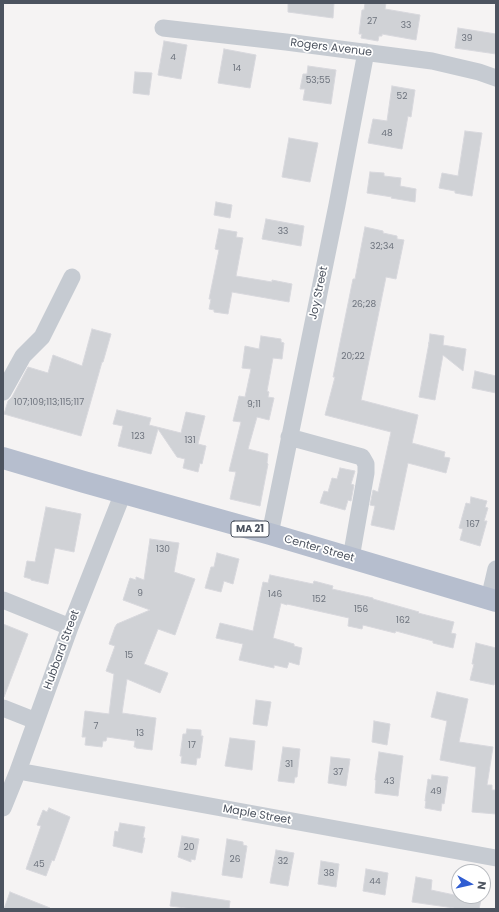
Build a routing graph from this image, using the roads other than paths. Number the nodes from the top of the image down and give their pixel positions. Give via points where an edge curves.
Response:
1 (163, 28) dead end
2 (366, 52) junction
3 (496, 78) edge
4 (72, 277) dead end
5 (3, 392) edge
6 (289, 437) junction
7 (3, 458) edge
8 (123, 493) junction
9 (270, 534) junction
10 (351, 558) junction
11 (496, 569) edge
12 (3, 600) edge
13 (493, 600) edge
14 (70, 627) junction
15 (3, 708) edge
16 (36, 721) junction
17 (18, 771) junction
18 (3, 808) edge
19 (496, 858) edge

1 - 2 street, Rogers Avenue
2 - 3 street, Rogers Avenue via 432,61
2 - 6 street, Joy Street
4 - 5 street via 42,337 23,356
6 - 9 street, Joy Street
6 - 10 street via 362,458 366,464
7 - 8 main road, Center Street / MA 21
8 - 9 main road, Center Street / MA 21
8 - 14 street, Hubbard Street
9 - 10 main road, Center Street / MA 21
10 - 13 main road, Center Street / MA 21
11 - 13 street
12 - 14 street
14 - 16 street, Hubbard Street
15 - 16 street
16 - 17 street, Hubbard Street
17 - 18 street, Hubbard Street
17 - 19 street, Maple Street

